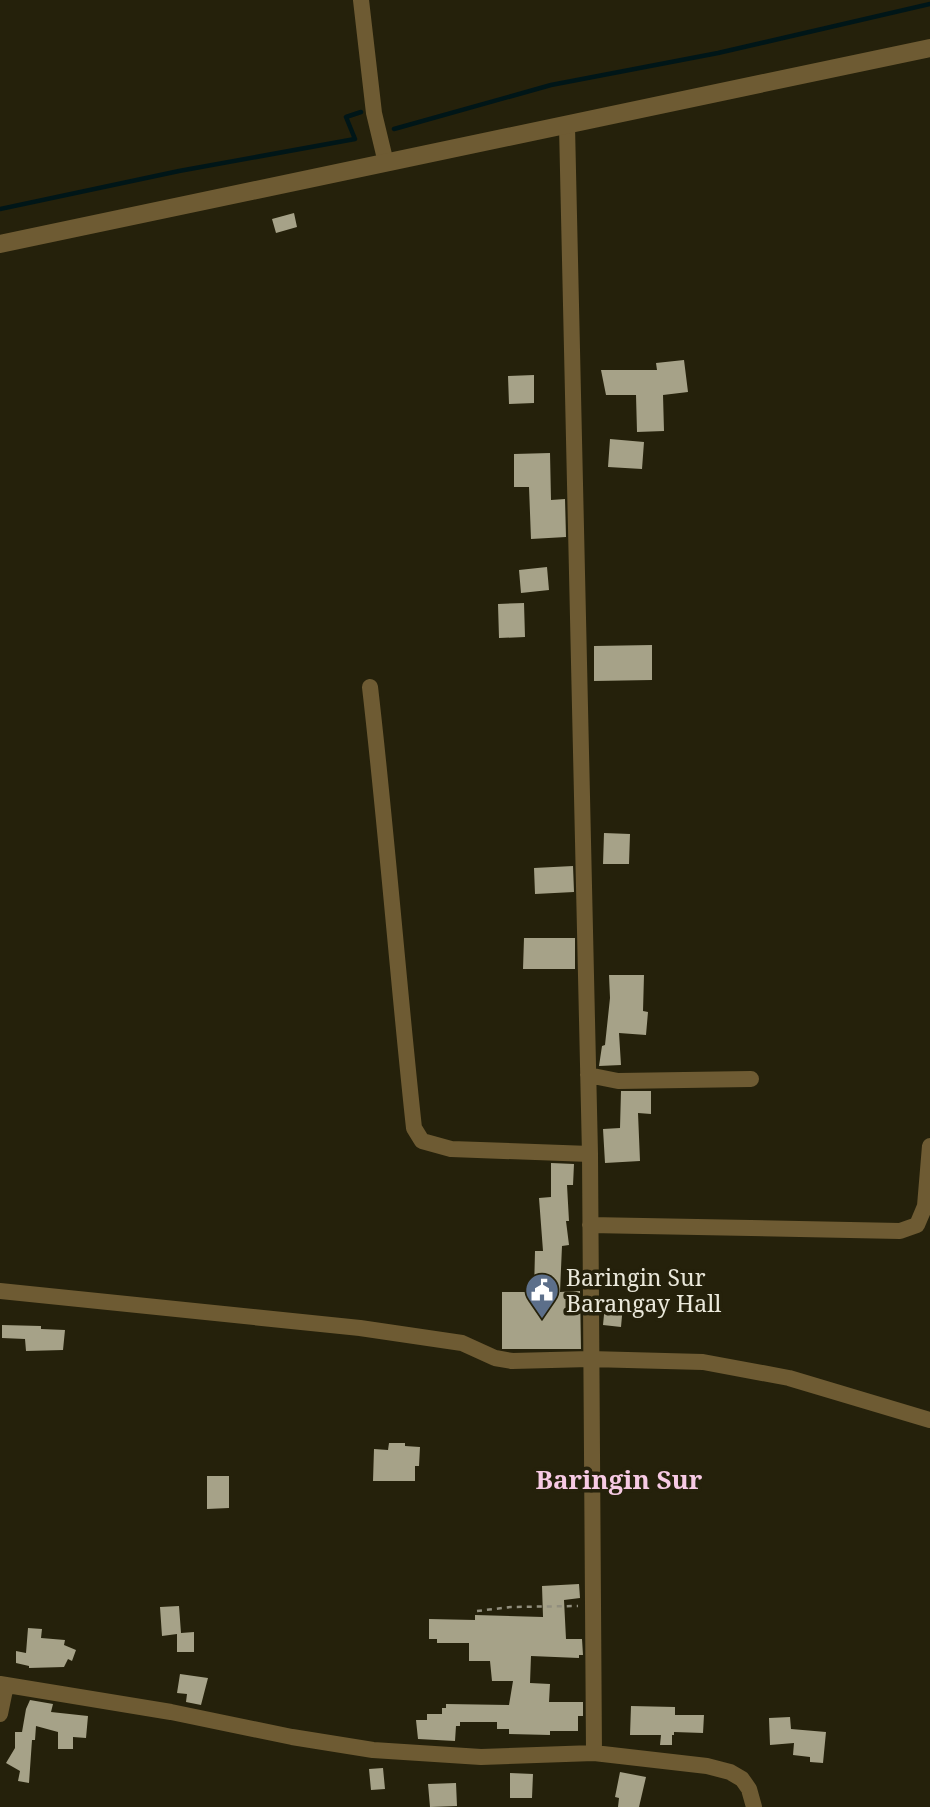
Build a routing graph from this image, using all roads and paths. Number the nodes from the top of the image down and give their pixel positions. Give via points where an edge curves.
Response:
1 (361, 0) edge
2 (930, 48) edge
3 (567, 126) junction
4 (386, 163) junction
5 (0, 244) edge
6 (370, 687) dead end
7 (588, 1076) junction
8 (751, 1079) dead end
9 (930, 1146) edge
10 (590, 1154) junction
11 (590, 1225) junction
12 (923, 1225) edge
13 (0, 1291) edge
14 (590, 1359) junction
15 (930, 1420) edge
16 (592, 1606) junction
17 (477, 1611) dead end
18 (3, 1685) edge
19 (0, 1714) edge
20 (594, 1753) junction
21 (754, 1807) edge

1 - 4 street via 374,113
2 - 3 street
3 - 4 street
3 - 7 street
4 - 5 street
6 - 10 street via 414,1128 422,1142 451,1149
7 - 8 street via 618,1081
7 - 10 street
9 - 12 street
10 - 11 street
11 - 12 street via 900,1231
11 - 14 street
13 - 14 street via 360,1328 462,1343 512,1361
14 - 15 street via 703,1362 789,1378
14 - 16 street
16 - 17 path
16 - 20 street
18 - 19 street
18 - 20 street via 373,1751 481,1757
20 - 21 street via 730,1772 749,1789

